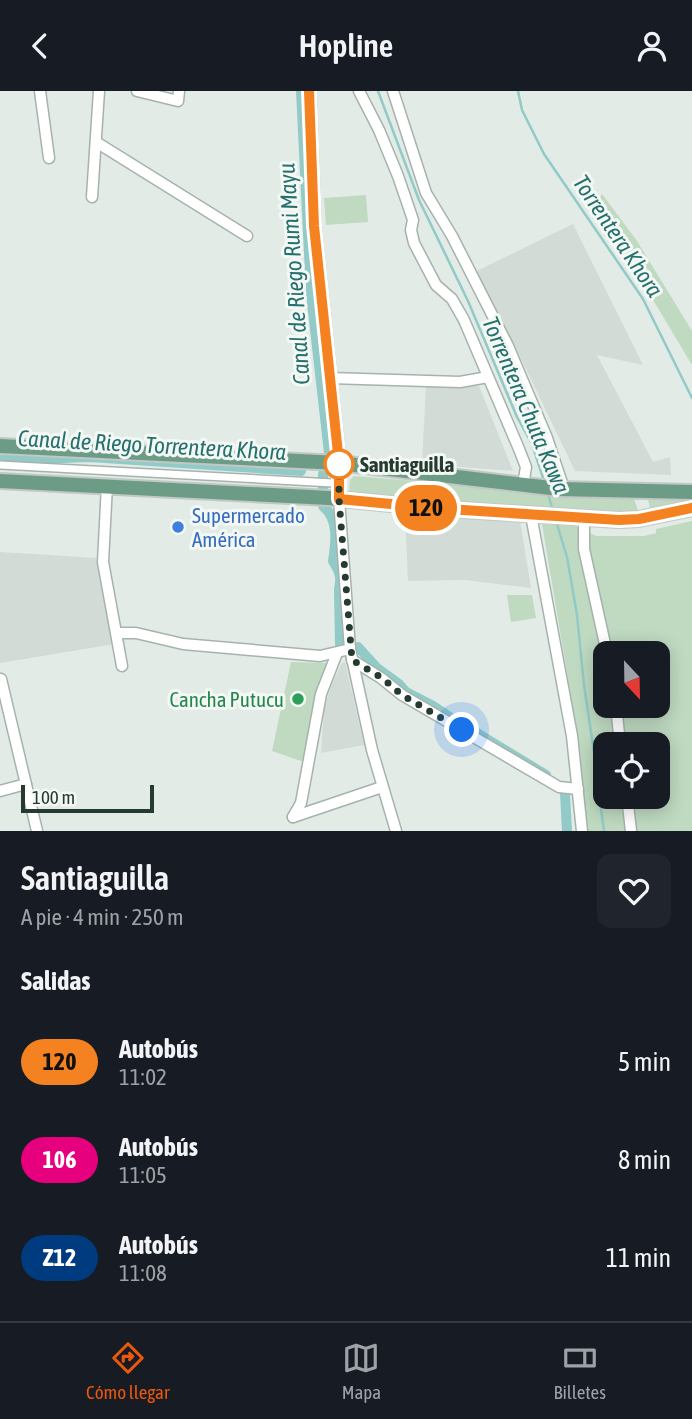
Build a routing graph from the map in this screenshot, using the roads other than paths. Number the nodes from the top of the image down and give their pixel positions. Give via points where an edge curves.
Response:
1 (40, 91) edge
2 (99, 91) edge
3 (137, 91) edge
4 (179, 91) edge
5 (309, 91) edge
6 (359, 91) edge
7 (393, 91) edge
8 (96, 142) junction
9 (49, 158) dead end
10 (92, 197) dead end
11 (247, 236) dead end
12 (488, 377) junction
13 (329, 378) junction
14 (0, 446) edge
15 (339, 463) junction
16 (0, 465) edge
17 (0, 481) edge
18 (333, 483) dead end
19 (107, 485) junction
20 (527, 486) junction
21 (561, 489) junction
22 (639, 492) junction
23 (692, 492) edge
24 (339, 499) junction
25 (692, 508) edge
26 (536, 515) junction
27 (584, 518) junction
28 (639, 519) junction
29 (117, 633) junction
30 (604, 641) edge
31 (337, 653) junction
32 (351, 655) junction
33 (122, 666) dead end
34 (1, 679) edge
35 (26, 784) junction
36 (382, 787) junction
37 (578, 789) junction
38 (0, 791) edge
39 (628, 809) edge
40 (37, 831) edge
41 (396, 831) edge
42 (582, 831) edge
43 (631, 831) edge

1 - 9 street
2 - 8 street
3 - 4 street via 178,101
5 - 13 street via 314,226
6 - 12 street via 398,176 413,220 414,243 436,285 452,299
7 - 21 street via 426,193 508,347 547,437
8 - 10 street
8 - 11 street
12 - 13 street via 460,382
12 - 20 street via 526,467
13 - 15 street
14 - 15 main road
15 - 20 main road
15 - 24 street
16 - 18 street
17 - 19 main road
19 - 24 main road
19 - 29 street via 103,562
20 - 21 main road
21 - 22 main road
22 - 23 main road
22 - 28 main road via 645,505
24 - 26 main road
24 - 32 street
25 - 28 main road
26 - 27 main road
26 - 37 street
27 - 28 main road
27 - 30 street via 584,549
29 - 31 street via 261,652
29 - 33 street
31 - 32 street
31 - 36 street via 321,694 301,803 293,817
32 - 36 street
32 - 37 street via 402,695 559,787
34 - 35 street
35 - 38 street
35 - 40 street
36 - 41 street
37 - 42 street
39 - 43 street

